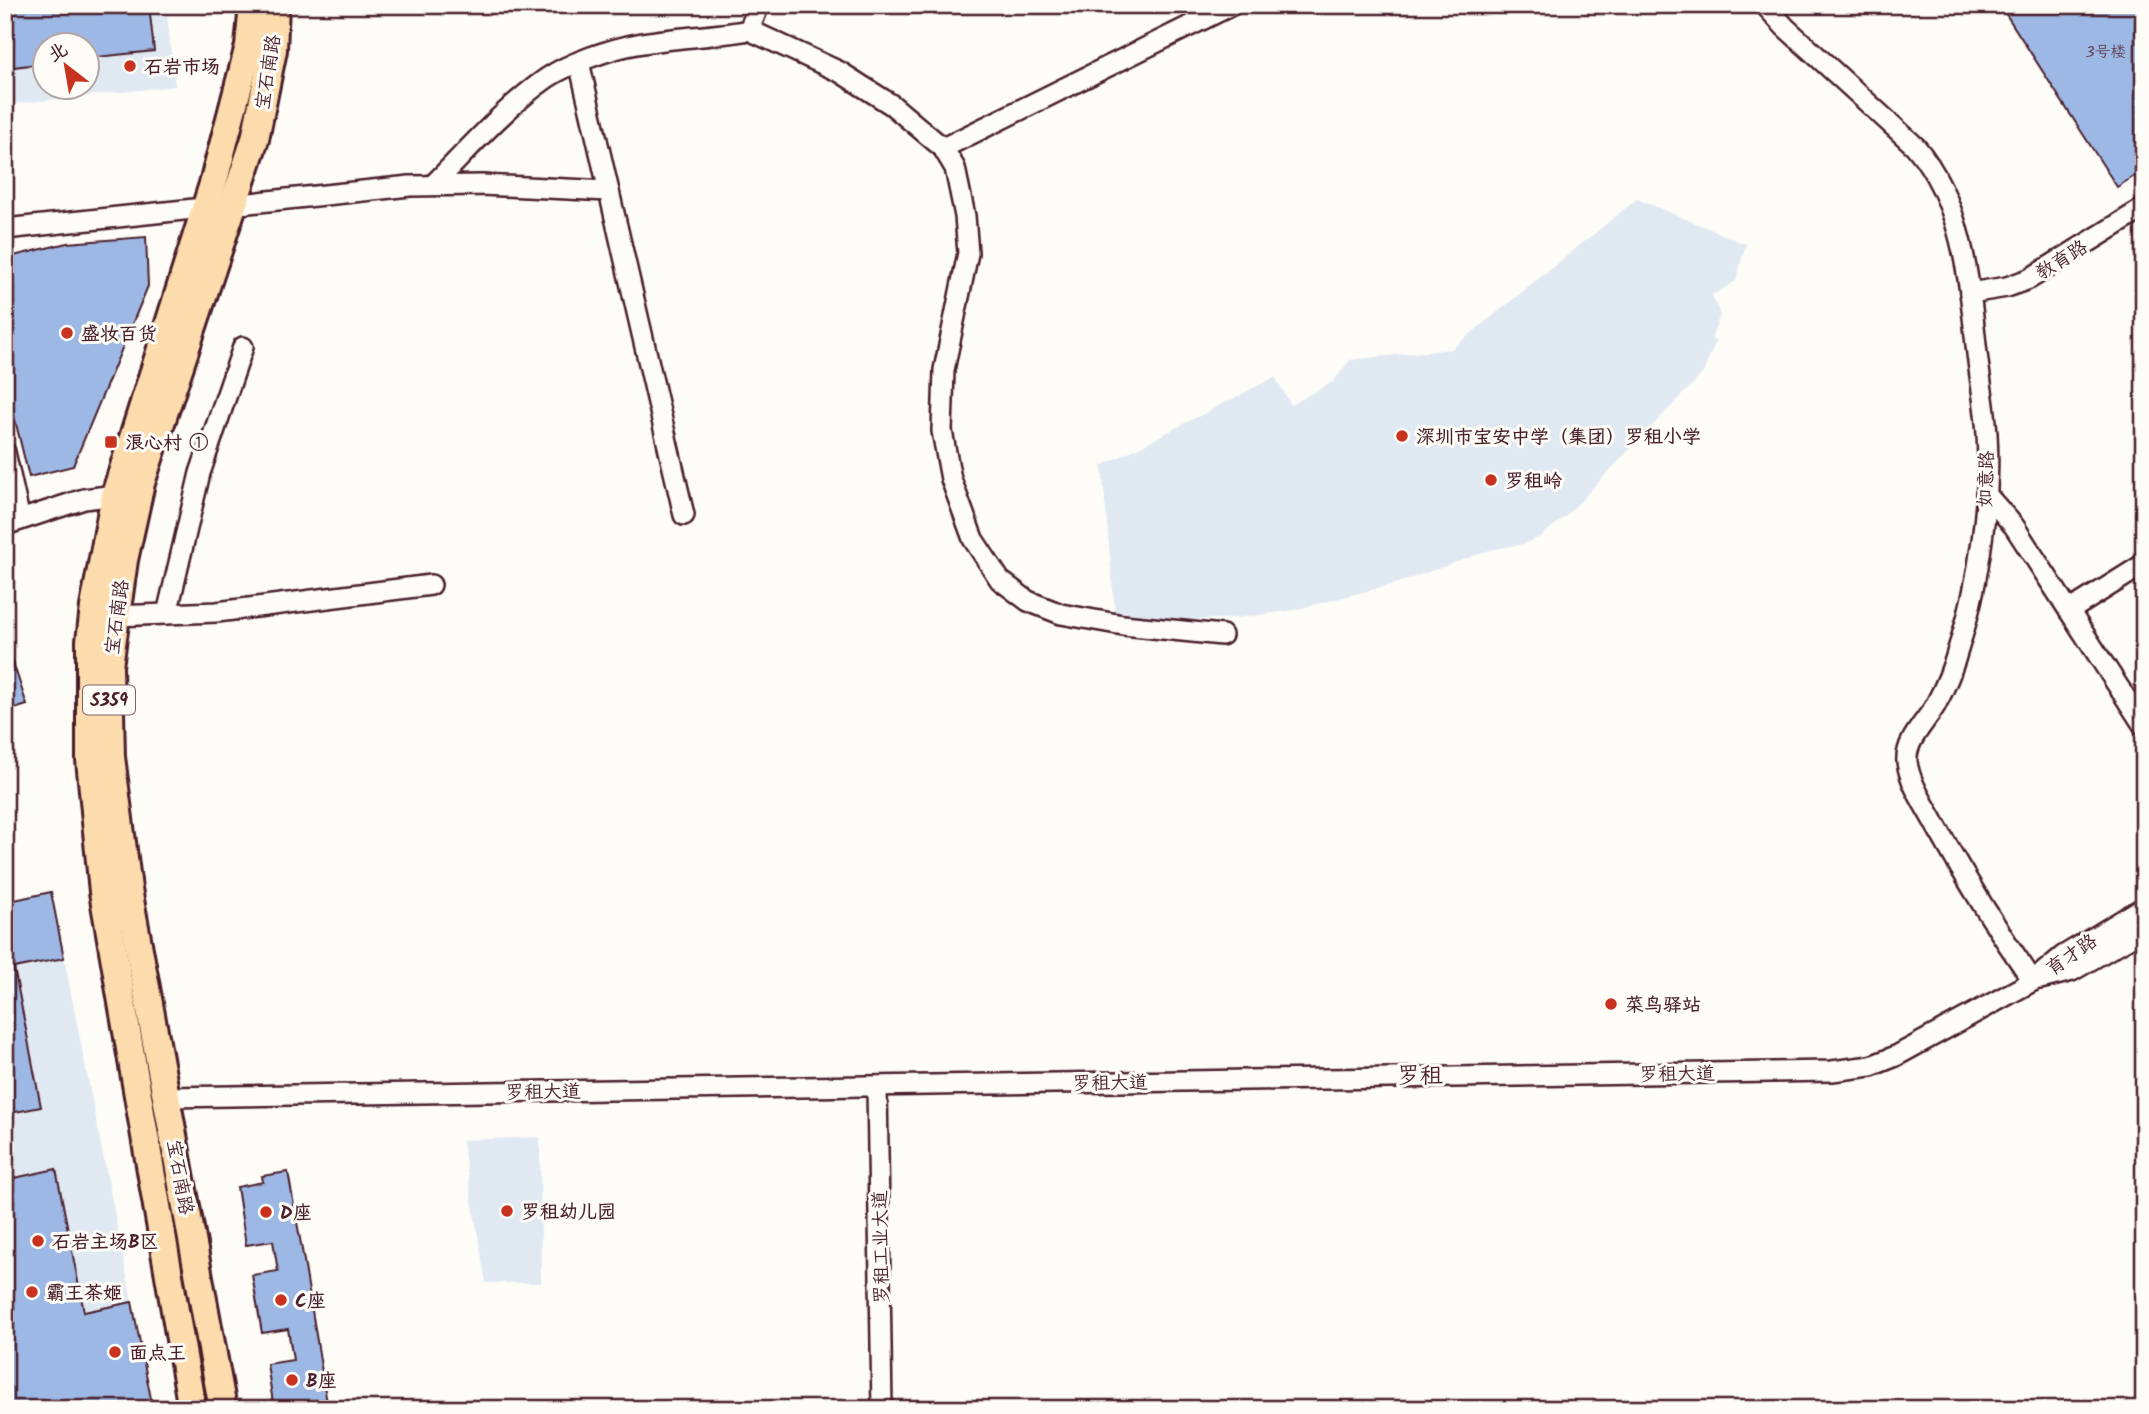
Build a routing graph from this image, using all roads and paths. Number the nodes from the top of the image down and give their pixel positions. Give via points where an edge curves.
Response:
1 (253, 5) edge
2 (275, 5) edge
3 (759, 5) edge
4 (1232, 5) edge
5 (1765, 5) edge
6 (749, 30) junction
7 (579, 62) junction
8 (943, 148) junction
9 (433, 186) junction
10 (609, 191) junction
11 (234, 206) junction
12 (2144, 208) edge
13 (205, 209) junction
14 (5, 229) edge
15 (1970, 293) junction
16 (243, 347) dead end
17 (5, 452) edge
18 (1986, 494) junction
19 (115, 495) junction
20 (684, 515) dead end
21 (13, 523) edge
22 (2144, 564) edge
23 (431, 585) dead end
24 (2069, 611) junction
25 (167, 614) junction
26 (115, 616) junction
27 (1222, 635) dead end
28 (2144, 726) edge
29 (2142, 918) edge
30 (2033, 981) junction
31 (877, 1086) junction
32 (166, 1097) junction
33 (192, 1409) edge
34 (223, 1409) edge
35 (882, 1409) edge

1 - 13 main road, 宝石南路 / S359 via 249,46
2 - 11 main road, 宝石南路 / S359 via 273,50 255,139
3 - 6 street
4 - 8 street
5 - 15 street, 如意路 via 1931,165 1954,216
6 - 7 street via 636,44
6 - 8 street via 840,72 892,105
7 - 9 street via 548,77 508,109
7 - 10 street
8 - 27 street via 955,168 968,253 944,370 942,431 951,479 973,539 1000,580 1028,601 1061,614
9 - 10 street
9 - 11 street
10 - 20 street
11 - 13 street
11 - 26 main road, 宝石南路 / S359 via 141,483
12 - 15 street, 教育路 via 2029,279
13 - 14 street
13 - 19 main road, 宝石南路 / S359
15 - 18 street, 如意路 via 1987,434
16 - 25 street via 200,473
17 - 21 street
18 - 24 street via 2014,526
18 - 30 street, 如意路 via 1970,611 1952,669 1910,744 1907,758 1917,790 1962,874
19 - 21 street via 85,499
19 - 33 main road, 宝石南路 / S359 via 90,641 93,805 113,955
22 - 24 street
23 - 25 street via 218,612
24 - 28 street
25 - 26 street
26 - 32 main road, 宝石南路 / S359 via 109,666 111,757 128,889
29 - 30 street, 育才路 via 2072,971
30 - 31 street, 罗租大道 via 1896,1056 1871,1066 1832,1071
31 - 32 street, 罗租大道
31 - 35 street, 罗租工业大道
32 - 34 main road, 宝石南路 / S359

